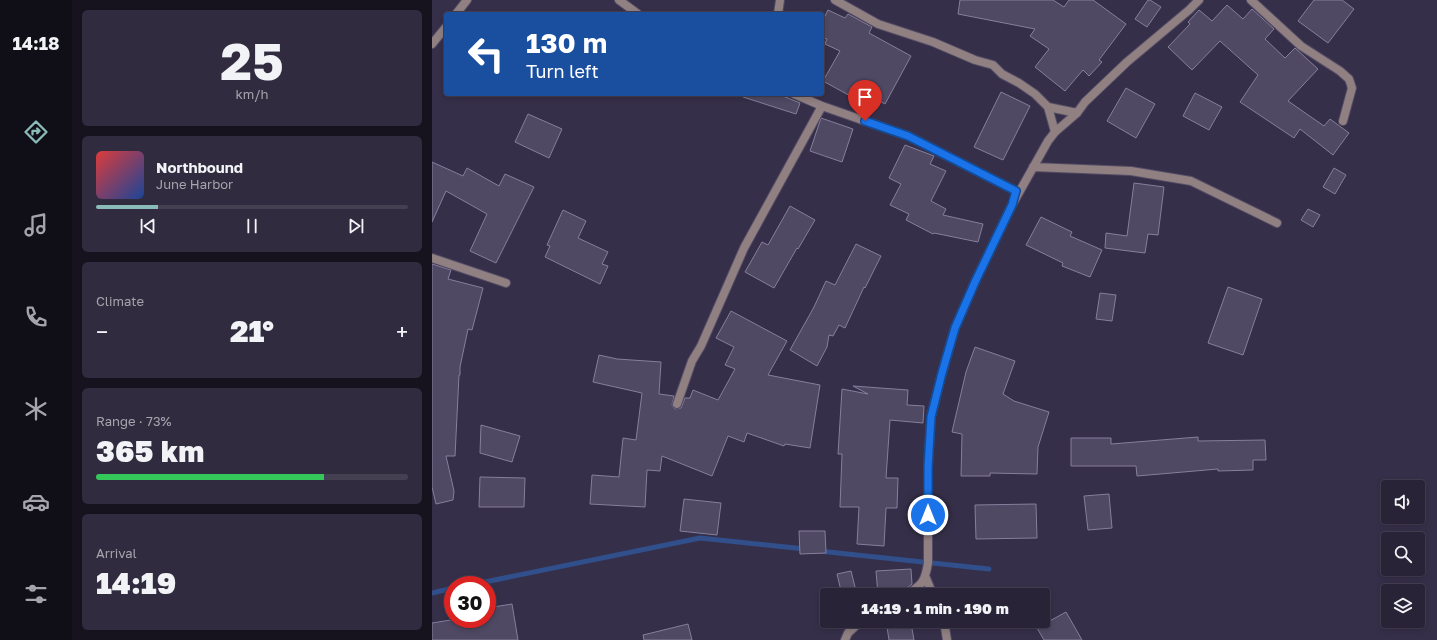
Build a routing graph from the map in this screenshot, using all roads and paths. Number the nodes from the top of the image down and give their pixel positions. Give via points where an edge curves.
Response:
1 (466, 0) edge
2 (619, 0) edge
3 (780, 0) edge
4 (835, 0) edge
5 (1200, 0) edge
6 (1251, 0) edge
7 (457, 12) edge
8 (635, 12) edge
9 (778, 12) edge
10 (444, 30) edge
11 (432, 44) edge
12 (799, 96) edge
13 (822, 106) junction
14 (1048, 107) junction
15 (1077, 113) junction
16 (1343, 121) dead end
17 (1055, 132) junction
18 (1033, 167) junction
19 (1027, 177) junction
20 (1016, 191) junction
21 (1012, 205) junction
22 (1277, 223) dead end
23 (432, 258) edge
24 (506, 283) dead end
25 (677, 404) dead end
26 (926, 578) junction
27 (918, 588) edge
28 (930, 588) edge
29 (853, 628) edge
30 (945, 628) edge
31 (845, 640) edge
32 (947, 640) edge

1 - 7 street
2 - 8 street
3 - 9 street
4 - 14 street via 878,24 993,65 1002,74 1035,94
5 - 15 street via 1127,62
6 - 16 street via 1301,46 1349,79 1352,88
10 - 11 street
12 - 13 street
13 - 20 street via 908,136
13 - 25 street via 744,248 692,361
14 - 15 street
14 - 17 street
15 - 17 street
17 - 18 street
18 - 19 street
18 - 22 street via 1131,171 1191,181
19 - 20 street
19 - 21 street
20 - 21 street
21 - 26 street via 955,328 931,417
23 - 24 street
26 - 27 street
26 - 28 street
29 - 31 street
30 - 32 street

